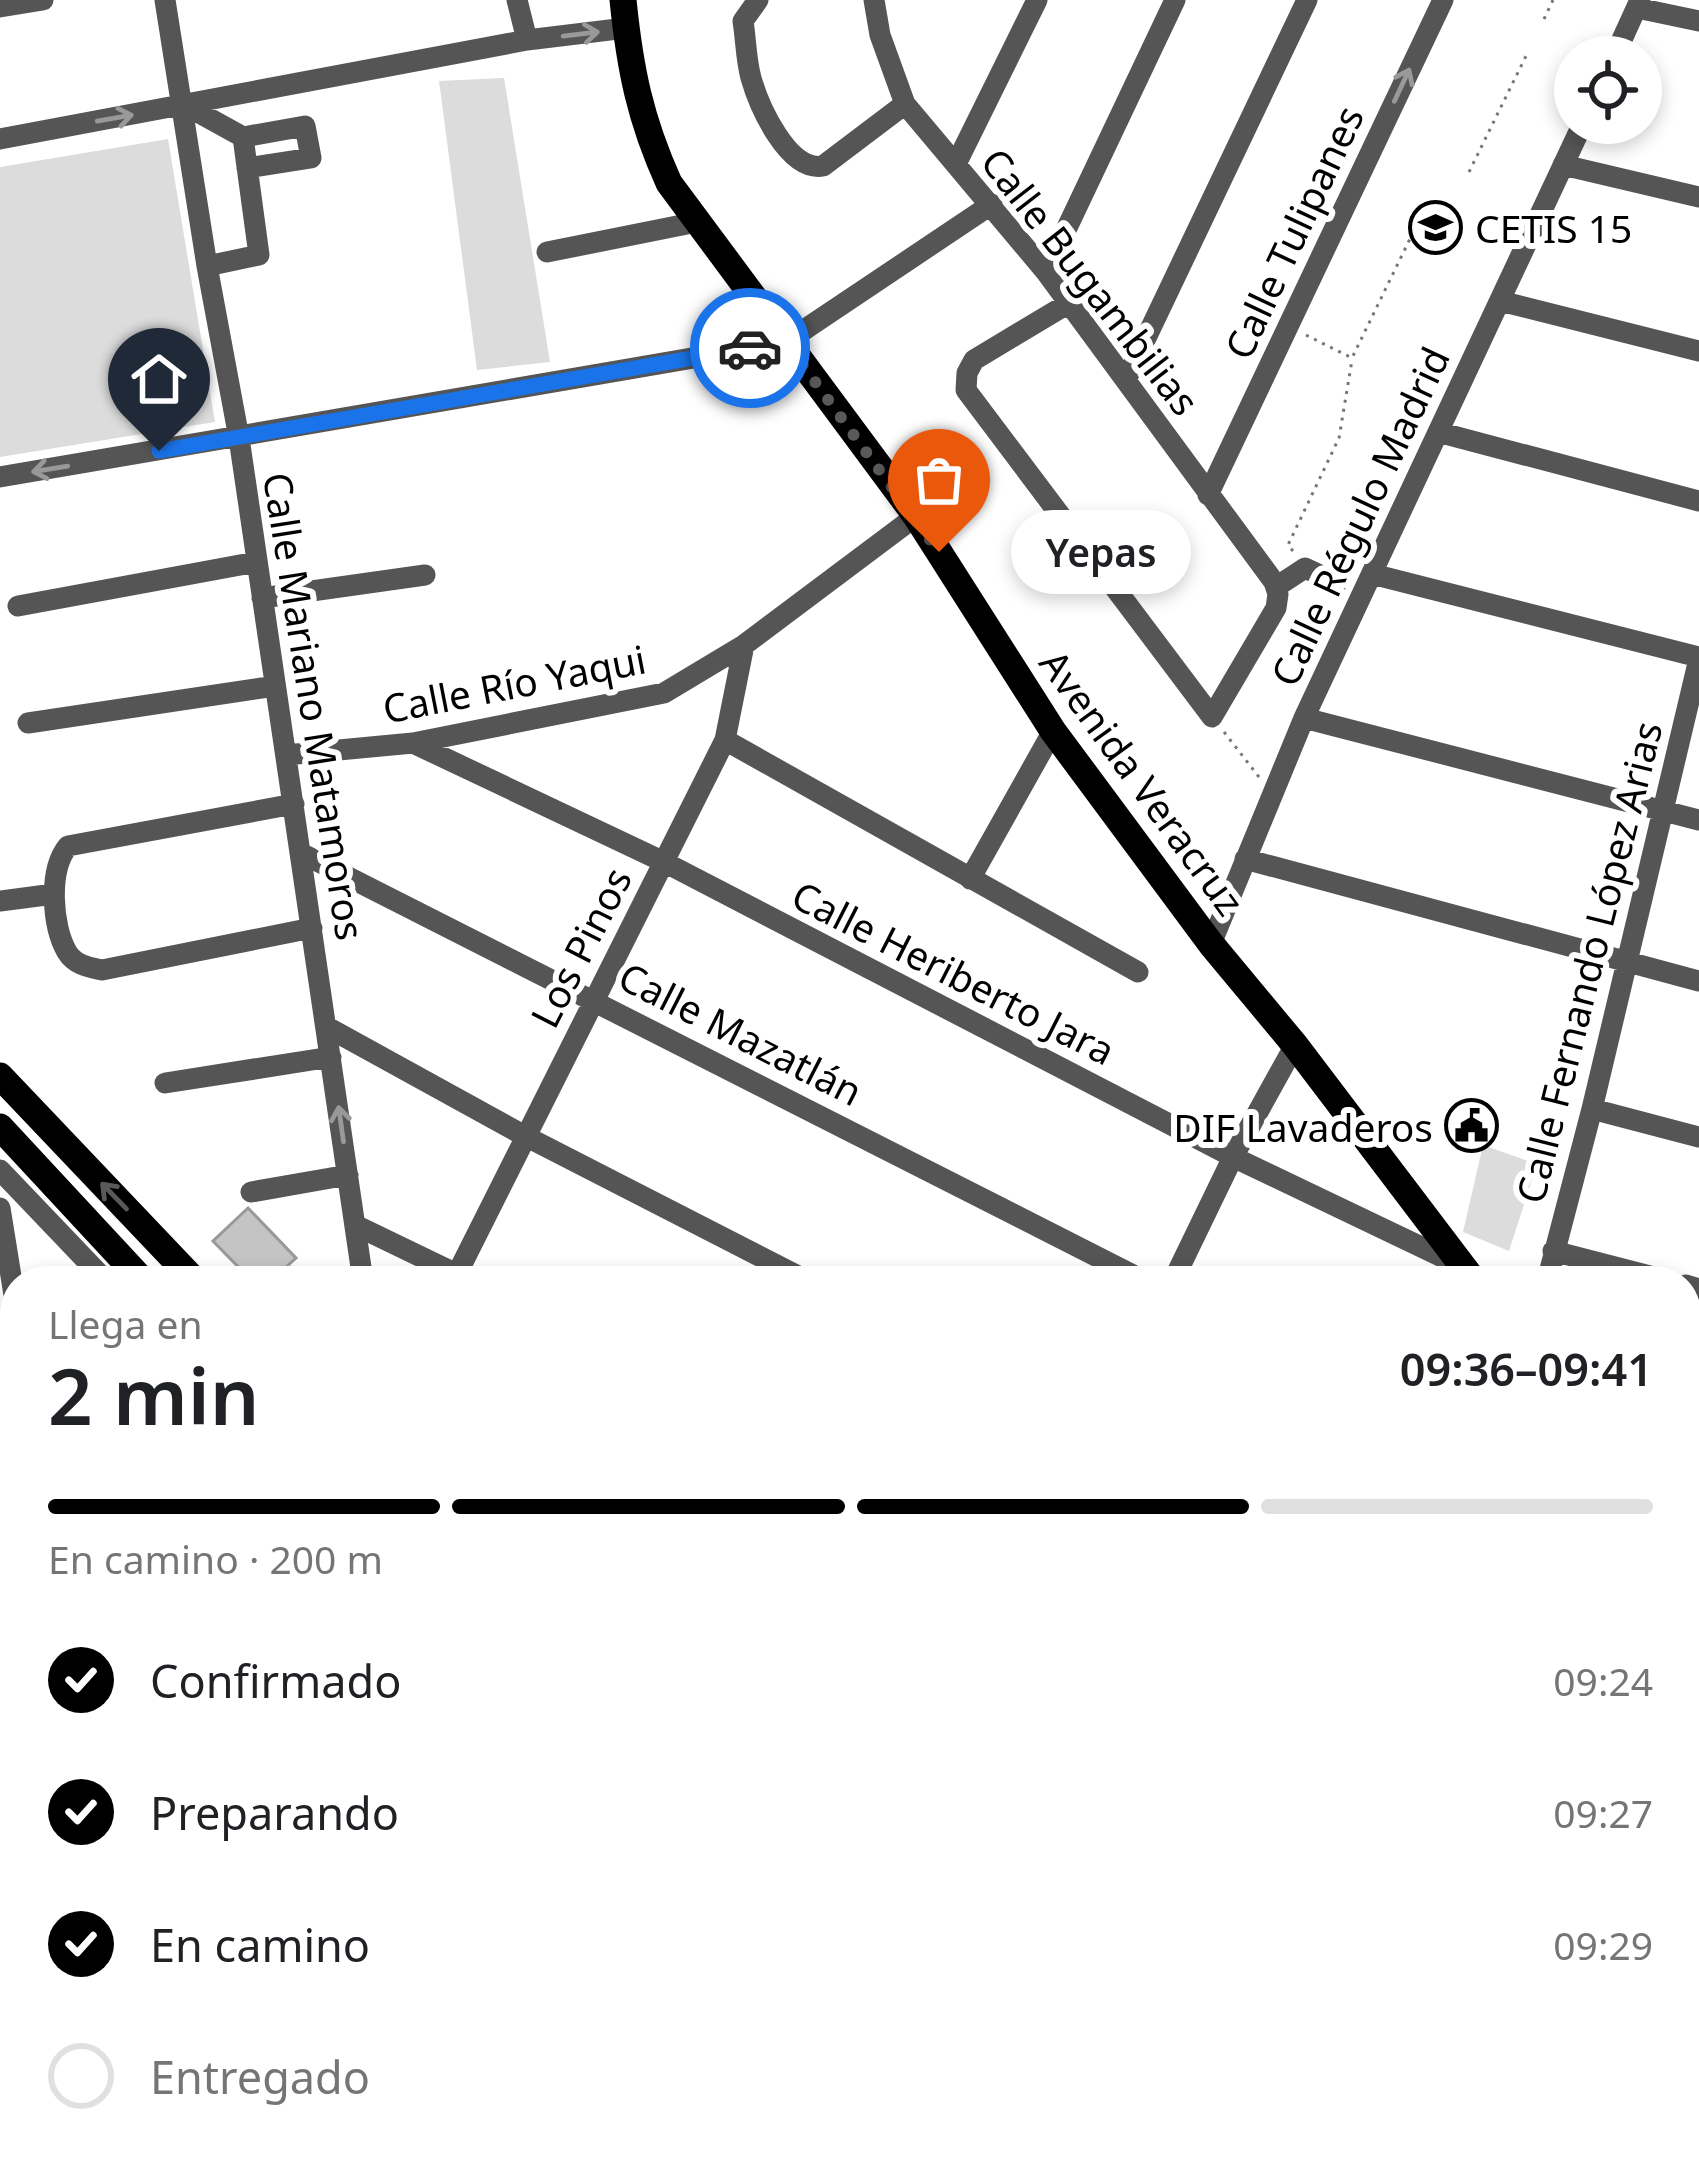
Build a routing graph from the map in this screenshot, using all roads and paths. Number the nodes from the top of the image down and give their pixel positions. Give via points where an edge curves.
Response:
1 (43, 0) edge
2 (165, 0) edge
3 (517, 0) edge
4 (758, 0) edge
5 (874, 0) edge
6 (896, 0) edge
7 (1037, 0) edge
8 (1175, 0) edge
9 (1307, 0) edge
10 (1443, 0) edge
11 (1553, 0) edge
12 (1639, 4) edge
13 (0, 7) edge
14 (624, 14) edge
15 (1544, 19) dead end
16 (1699, 21) edge
17 (880, 35) junction
18 (1624, 36) edge
19 (527, 40) junction
20 (1526, 56) dead end
21 (905, 104) junction
22 (184, 105) junction
23 (243, 137) junction
24 (0, 139) edge
25 (1573, 144) edge
26 (956, 164) junction
27 (1563, 165) junction
28 (248, 168) junction
29 (1469, 172) dead end
30 (1699, 197) edge
31 (992, 204) junction
32 (1451, 209) dead end
33 (697, 222) junction
34 (547, 251) dead end
35 (207, 266) junction
36 (1046, 272) junction
37 (1500, 302) junction
38 (1069, 303) junction
39 (1300, 332) dead end
40 (786, 342) junction
41 (1699, 351) edge
42 (1352, 358) junction
43 (1126, 380) junction
44 (1438, 432) junction
45 (239, 438) junction
46 (0, 477) edge
47 (1208, 494) junction
48 (1699, 501) edge
49 (916, 516) junction
50 (256, 562) junction
51 (1305, 568) junction
52 (425, 574) dead end
53 (1372, 574) junction
54 (1336, 584) dead end
55 (1277, 591) junction
56 (262, 598) junction
57 (18, 606) dead end
58 (744, 645) junction
59 (1699, 658) edge
60 (274, 686) junction
61 (1212, 717) junction
62 (1304, 718) junction
63 (28, 723) dead end
64 (1053, 731) junction
65 (725, 740) junction
66 (412, 743) junction
67 (286, 755) junction
68 (1272, 794) junction
69 (294, 804) junction
70 (1663, 812) junction
71 (1699, 820) edge
72 (302, 853) junction
73 (1245, 859) junction
74 (664, 862) junction
75 (970, 879) junction
76 (54, 894) junction
77 (0, 901) edge
78 (312, 928) junction
79 (1211, 944) junction
80 (1625, 963) junction
81 (1138, 972) dead end
82 (1699, 981) edge
83 (594, 999) junction
84 (327, 1027) junction
85 (1294, 1045) junction
86 (331, 1058) junction
87 (0, 1076) edge
88 (165, 1083) dead end
89 (1592, 1109) junction
90 (32, 1110) junction
91 (525, 1136) junction
92 (1699, 1137) edge
93 (3, 1138) edge
94 (1233, 1157) junction
95 (0, 1170) edge
96 (348, 1175) junction
97 (251, 1192) dead end
98 (0, 1208) edge
99 (356, 1226) junction
100 (1553, 1251) junction
101 (9, 1266) edge
102 (92, 1266) edge
103 (128, 1266) edge
104 (181, 1266) edge
105 (361, 1266) edge
106 (441, 1266) edge
107 (469, 1266) edge
108 (779, 1266) edge
109 (1116, 1266) edge
110 (1180, 1266) edge
111 (1452, 1266) edge
112 (1462, 1266) edge
113 (1550, 1266) edge
114 (1611, 1266) edge

1 - 13 street
2 - 22 street, Calle Mariano Matamoros
3 - 19 street
4 - 21 street via 743,22 750,76 767,121 799,161 823,166
5 - 17 street, Calle Bugambilias
6 - 17 street
7 - 26 street
8 - 36 street
9 - 43 street
47 -> 10 street, Calle Tulipanes
11 - 15 path
12 - 16 street
12 - 18 street
19 -> 14 street
14 - 33 main road, Avenida Veracruz via 647,136
17 - 21 street, Calle Bugambilias
19 - 22 street
20 - 29 path
21 - 26 street, Calle Bugambilias
22 - 23 street
24 -> 22 street
22 - 35 street, Calle Mariano Matamoros
23 - 28 street
23 - 28 street via 305,126 311,158
25 - 27 street, Calle Régulo Madrid
26 - 31 street, Calle Bugambilias
27 - 30 street
27 - 37 street, Calle Régulo Madrid
28 - 35 street via 259,255
31 - 36 street, Calle Bugambilias
31 - 40 street
32 - 42 path via 1445,222 1423,212
33 - 34 street
33 - 40 main road, Avenida Veracruz
35 - 45 street, Calle Mariano Matamoros
36 - 38 street, Calle Bugambilias
37 - 41 street
37 - 44 street, Calle Régulo Madrid
38 - 43 street, Calle Bugambilias
38 - 61 street via 974,360 967,390
39 - 42 path
40 - 45 street
40 - 49 main road, Avenida Veracruz
42 - 51 path via 1339,438 1288,544
43 - 47 street, Calle Bugambilias
44 - 48 street
44 - 53 street, Calle Régulo Madrid
45 -> 46 street
45 - 50 street, Calle Mariano Matamoros
47 - 55 street, Calle Bugambilias
49 - 58 street, Calle Río Yaqui
49 - 64 main road, Avenida Veracruz
50 - 56 street, Calle Mariano Matamoros
50 - 57 street
51 - 54 street
51 - 55 street
52 - 56 street
53 - 59 street
53 - 62 street, Calle Régulo Madrid
55 - 61 street via 1276,608
56 - 60 street, Calle Mariano Matamoros
58 - 65 street, Los Pinos
58 - 66 street, Calle Río Yaqui via 664,693
59 - 70 street, Calle Fernando López Arias
60 - 63 street
60 - 67 street, Calle Mariano Matamoros
61 - 68 path
62 - 68 street, Calle Régulo Madrid
62 - 70 street
64 - 75 street
64 - 79 main road, Avenida Veracruz
65 - 74 street, Los Pinos
65 - 75 street
66 - 67 street, Calle Río Yaqui
66 - 74 street, Calle Heriberto Jara
67 - 69 street, Calle Mariano Matamoros
68 - 73 street, Calle Régulo Madrid
69 - 72 street, Calle Mariano Matamoros
69 - 76 street via 68,846 57,859
70 - 71 street
70 - 80 street, Calle Fernando López Arias
72 - 78 street, Calle Mariano Matamoros
72 - 83 street, Calle Mazatlán
73 - 79 street, Calle Régulo Madrid
73 - 80 street
74 - 83 street, Los Pinos
74 - 94 street, Calle Heriberto Jara
75 - 81 street
76 - 77 street
76 - 78 street via 66,951 102,970
78 - 84 street, Calle Mariano Matamoros
79 - 85 main road, Avenida Veracruz
80 - 82 street
80 - 89 street, Calle Fernando López Arias
83 - 91 street, Los Pinos
83 - 109 street, Calle Mazatlán
84 - 86 street, Calle Mariano Matamoros
84 - 91 street
85 - 94 street
85 - 112 main road, Avenida Veracruz
86 - 88 street
96 -> 86 street, Calle Mariano Matamoros
87 - 90 main road
89 - 92 street
89 - 100 street, Calle Fernando López Arias
90 - 93 street
104 -> 90 main road
91 - 107 street, Los Pinos
91 - 108 street
93 - 103 main road
94 - 110 street
94 - 111 street, Calle Heriberto Jara
95 - 102 street
96 - 97 street
96 - 99 street, Calle Mariano Matamoros
98 - 101 street
99 - 105 street, Calle Mariano Matamoros
99 - 106 street
100 - 113 street, Calle Fernando López Arias
100 - 114 street

